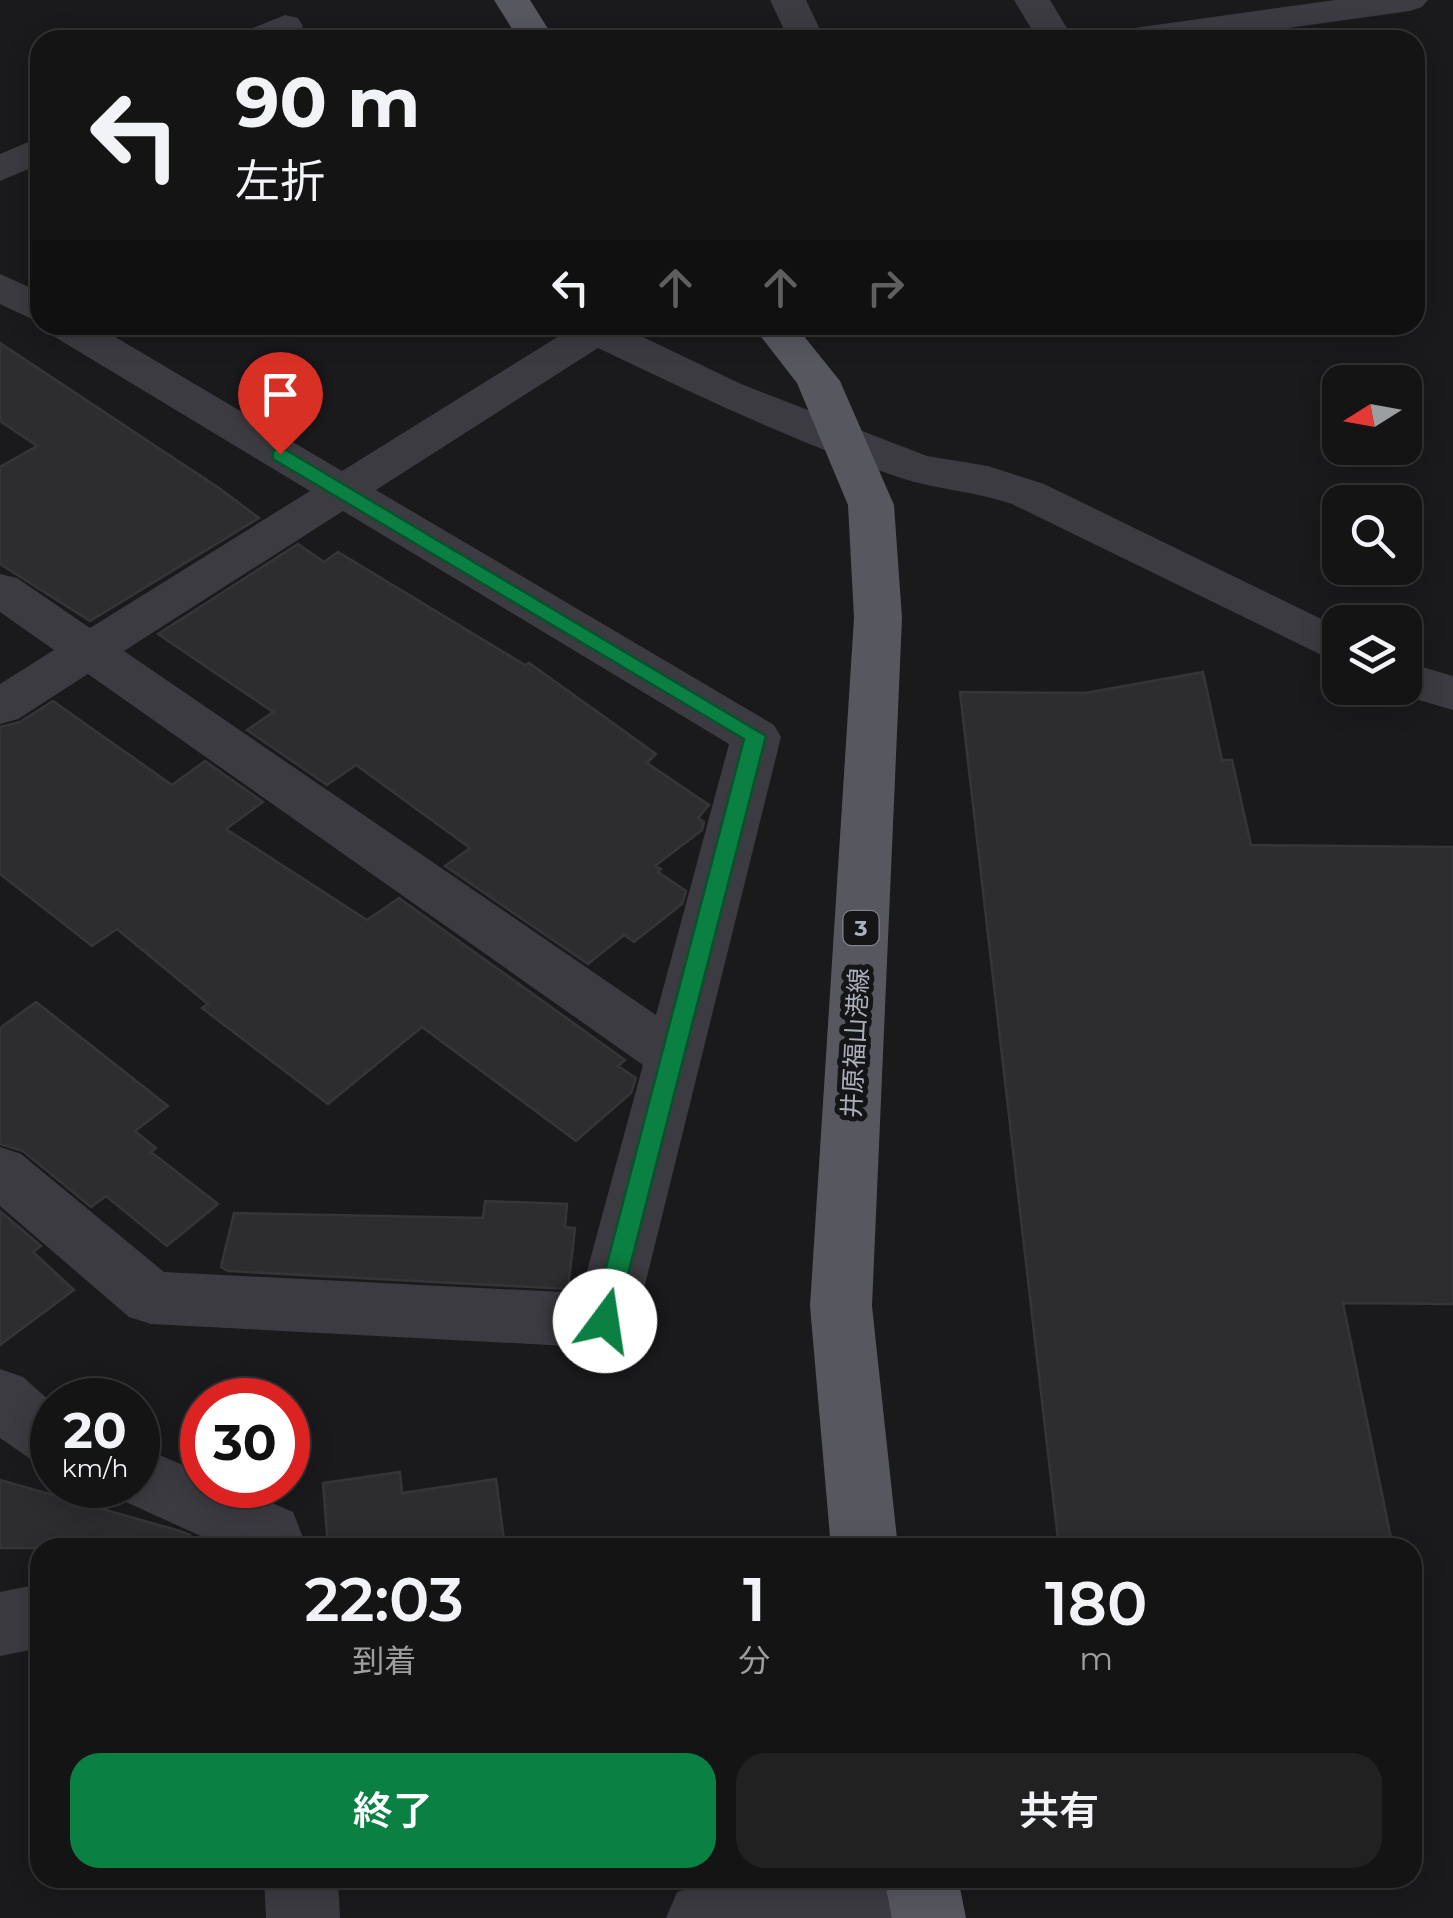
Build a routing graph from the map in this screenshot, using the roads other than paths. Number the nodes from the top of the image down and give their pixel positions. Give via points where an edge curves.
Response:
1 (512, 0) edge
2 (788, 0) edge
3 (1032, 0) edge
4 (1410, 0) edge
5 (1304, 6) edge
6 (531, 30) edge
7 (802, 30) edge
8 (1050, 30) edge
9 (1179, 30) edge
10 (30, 154) edge
11 (0, 169) edge
12 (0, 286) edge
13 (30, 304) edge
14 (82, 335) edge
15 (579, 335) edge
16 (605, 335) edge
17 (781, 335) edge
18 (842, 435) junction
19 (341, 492) junction
20 (0, 589) edge
21 (1322, 639) edge
22 (88, 650) junction
23 (1422, 684) edge
24 (1453, 693) edge
25 (0, 707) edge
26 (670, 1054) junction
27 (0, 1171) edge
28 (0, 1397) edge
29 (30, 1421) edge
30 (160, 1486) edge
31 (270, 1538) edge
32 (864, 1538) edge
33 (30, 1618) edge
34 (0, 1624) edge
35 (302, 1888) edge
36 (924, 1895) edge
37 (303, 1918) edge
38 (702, 1918) edge

1 - 6 main road
2 - 7 street
3 - 8 street
4 - 5 street
5 - 9 street
10 - 11 street
12 - 13 street
14 - 19 street
15 - 19 street
16 - 18 street via 726,393
17 - 18 main road, 井原福山港線 / 3 via 818,381
18 - 21 street via 917,468 1028,494
18 - 32 main road, 井原福山港線 / 3 via 871,506 878,618 841,1306
19 - 22 street
19 - 26 street via 756,736
20 - 22 street
22 - 25 street
22 - 26 street
23 - 24 street
26 - 27 street via 605,1321 151,1298
28 - 29 street
30 - 31 street
33 - 34 street
35 - 37 street
36 - 38 street

